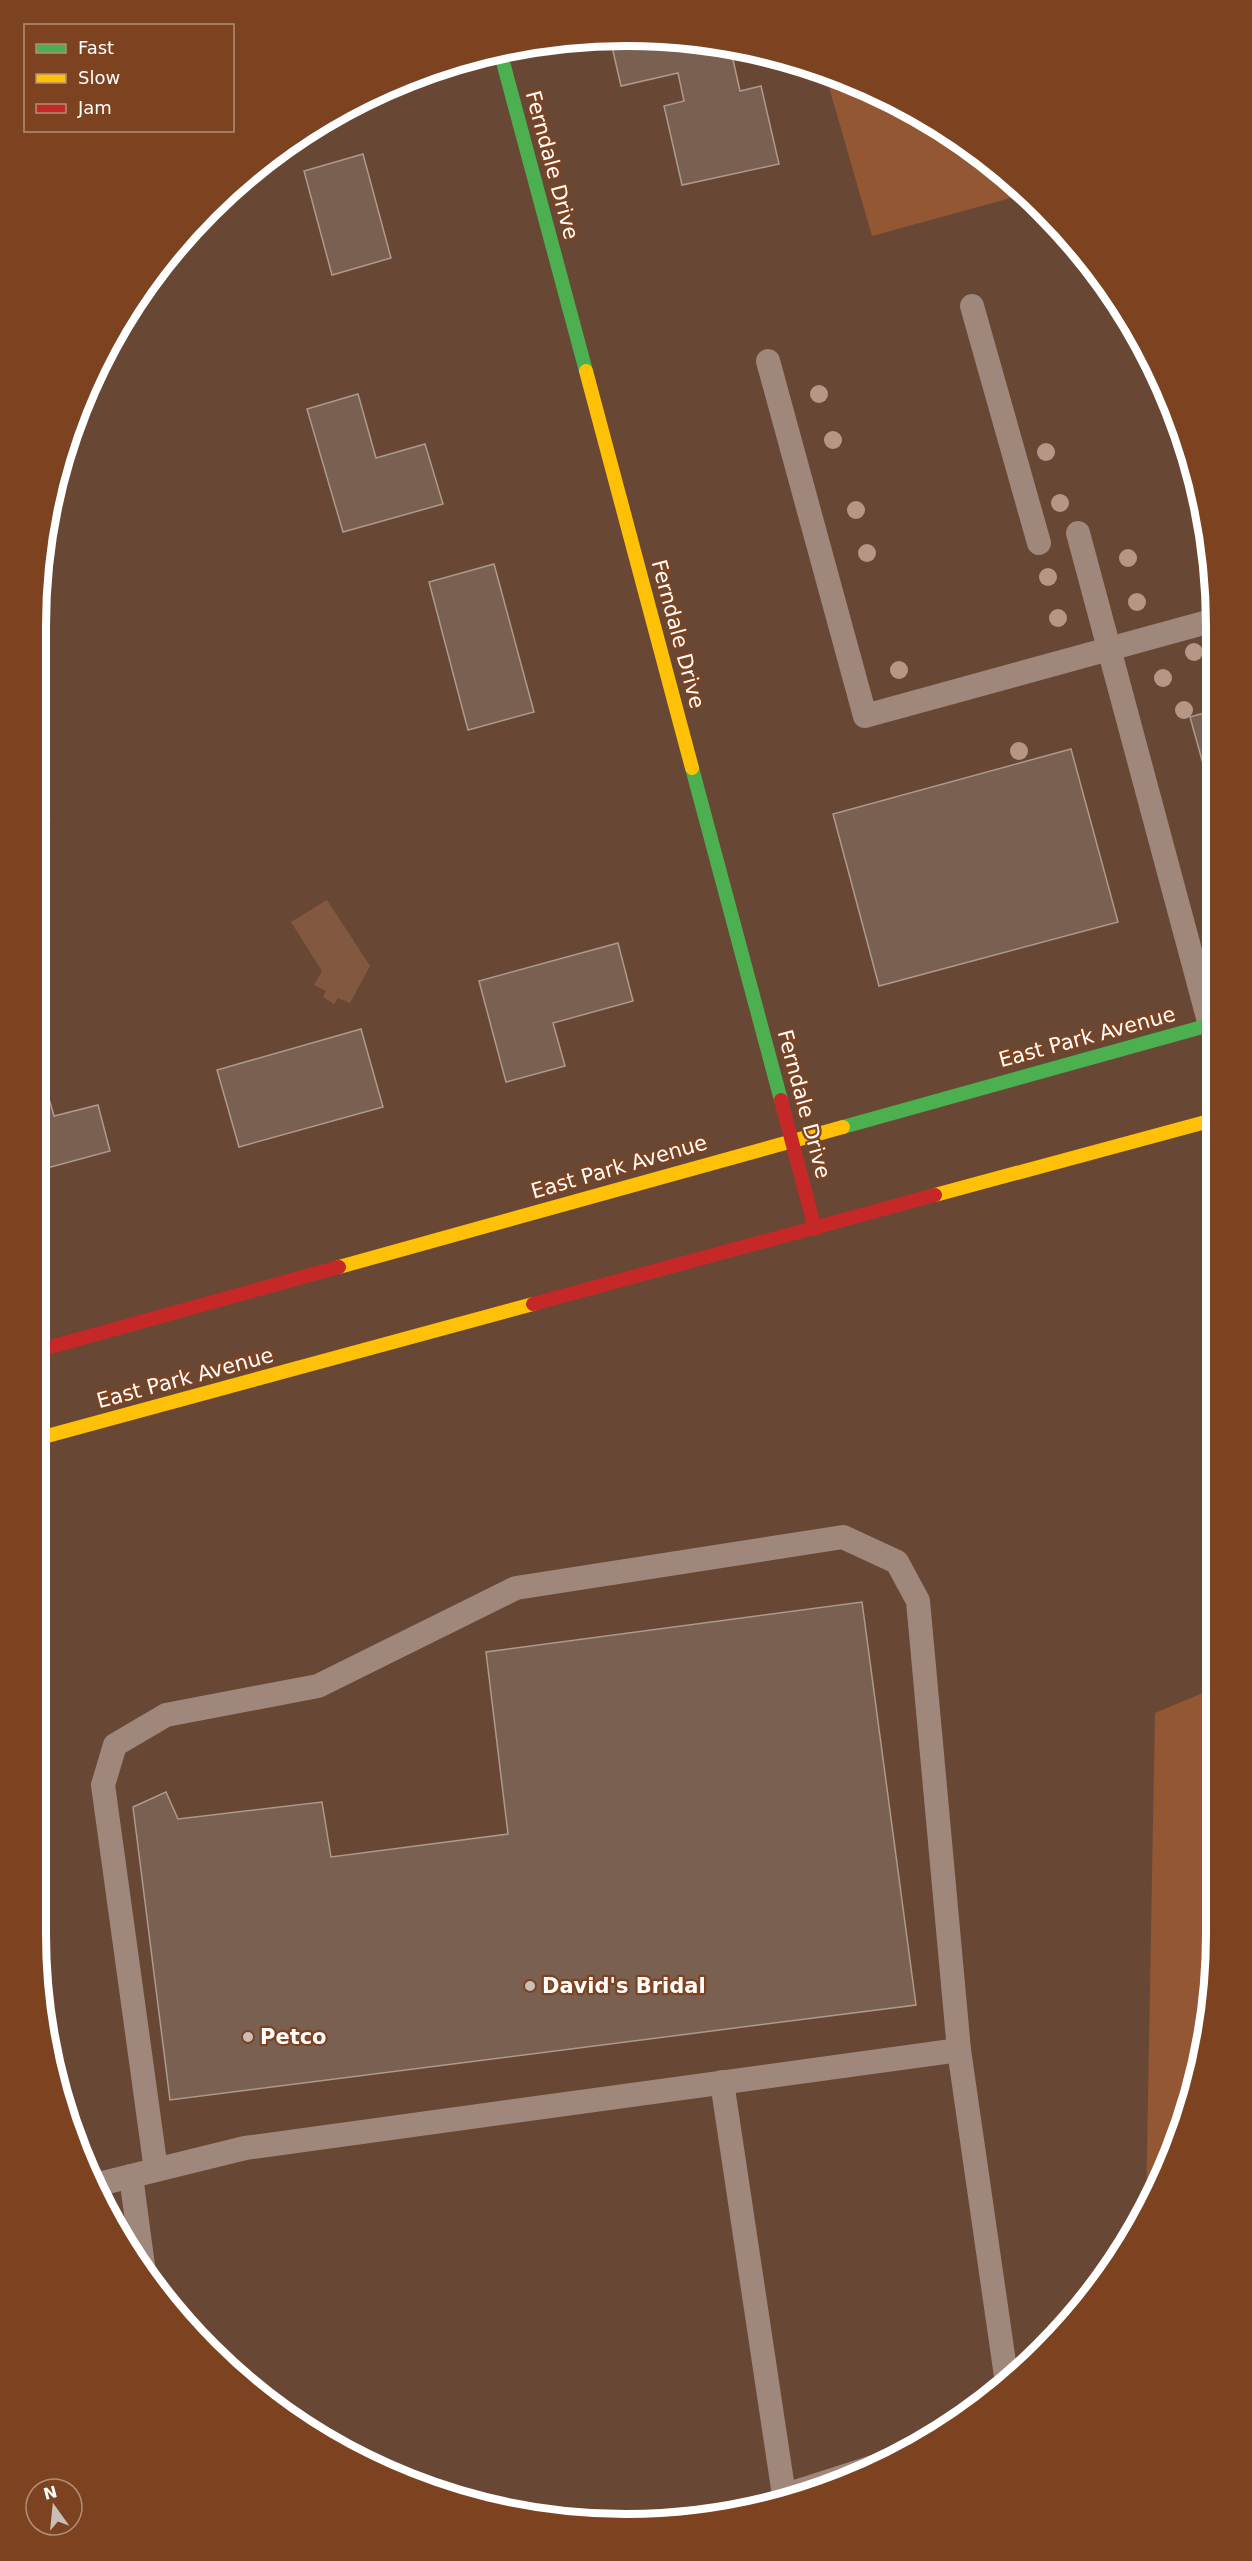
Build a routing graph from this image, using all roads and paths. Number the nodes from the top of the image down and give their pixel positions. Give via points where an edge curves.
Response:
1 (502, 60) edge
2 (972, 306) dead end
3 (768, 361) dead end
4 (1078, 533) dead end
5 (1039, 543) dead end
6 (1206, 622) edge
7 (1110, 649) junction
8 (1206, 1006) edge
9 (1206, 1026) edge
10 (1206, 1122) edge
11 (792, 1141) junction
12 (815, 1229) junction
13 (46, 1348) edge
14 (46, 1436) edge
15 (959, 2050) junction
16 (722, 2082) junction
17 (156, 2170) junction
18 (131, 2176) junction
19 (102, 2183) edge
20 (141, 2253) edge
21 (1006, 2373) edge
22 (783, 2493) edge

1 - 11 main road, Ferndale Drive
2 - 5 lane
3 - 7 lane via 865,716
4 - 7 lane
6 - 7 lane
7 - 8 lane
9 - 11 main road, East Park Avenue
10 - 12 main road, East Park Avenue
11 - 12 main road, Ferndale Drive
11 - 13 main road, East Park Avenue
12 - 14 main road, East Park Avenue
15 - 16 lane
15 - 17 lane via 918,1601 897,1562 843,1537 516,1588 318,1686 166,1715 115,1746 103,1785
15 - 21 lane
16 - 17 lane via 245,2148
16 - 22 lane
17 - 18 lane
18 - 19 lane
18 - 20 lane

